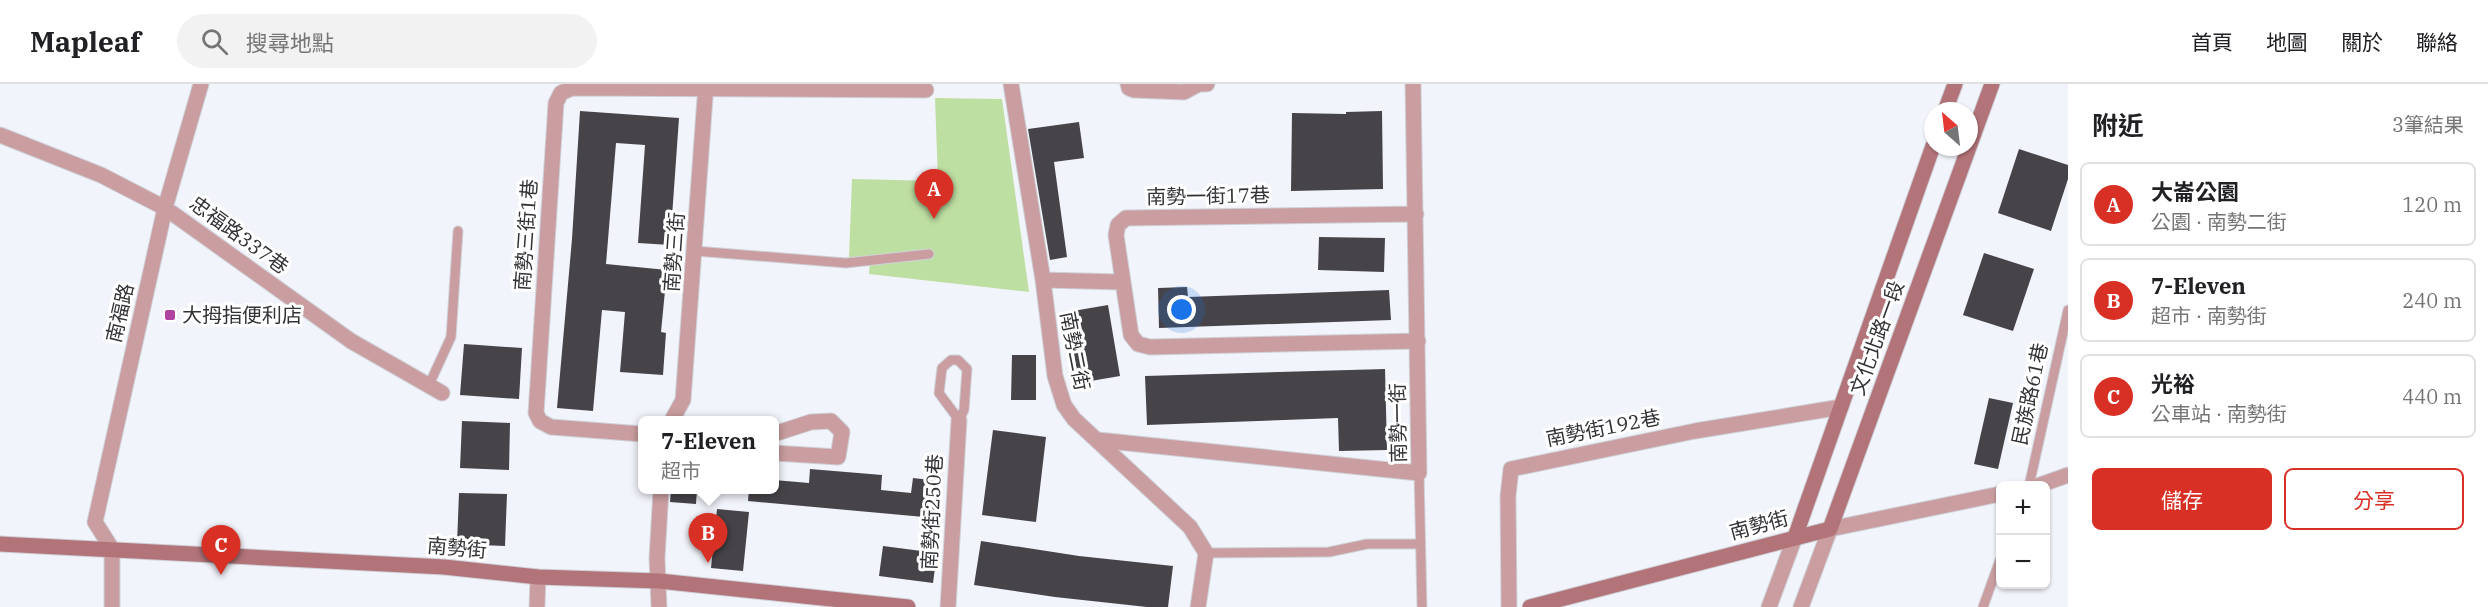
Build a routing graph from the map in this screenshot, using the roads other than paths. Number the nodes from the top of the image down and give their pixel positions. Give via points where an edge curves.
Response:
1 (201, 84) edge
2 (1011, 84) edge
3 (1128, 84) edge
4 (1198, 84) edge
5 (1208, 84) edge
6 (1413, 84) edge
7 (1955, 84) edge
8 (1992, 84) edge
9 (706, 86) edge
10 (926, 90) dead end
11 (1949, 102) edge
12 (0, 135) edge
13 (1929, 156) edge
14 (165, 208) junction
15 (1416, 214) junction
16 (458, 231) dead end
17 (695, 251) junction
18 (929, 254) dead end
19 (1042, 280) junction
20 (1122, 282) junction
21 (2068, 310) edge
22 (1418, 341) junction
23 (436, 389) joint
24 (1841, 407) junction
25 (674, 416) edge
26 (959, 420) junction
27 (779, 432) edge
28 (638, 434) edge
29 (1098, 440) junction
30 (779, 453) edge
31 (1419, 473) junction
32 (2068, 475) edge
33 (2030, 481) edge
34 (2050, 481) edge
35 (661, 494) edge
36 (1996, 495) edge
37 (1830, 529) junction
38 (1795, 537) junction
39 (0, 544) edge
40 (1419, 544) junction
41 (112, 549) junction
42 (1206, 553) junction
43 (1996, 573) edge
44 (538, 577) junction
45 (659, 581) junction
46 (815, 602) edge
47 (112, 607) edge
48 (537, 607) edge
49 (659, 607) edge
50 (908, 607) edge
51 (948, 607) edge
52 (1198, 607) edge
53 (1422, 607) edge
54 (1509, 607) edge
55 (1530, 607) edge
56 (1769, 607) edge
57 (1802, 607) edge
58 (1983, 607) edge

1 - 14 street, 南福路
2 - 19 street, 南勢二街
3 - 4 street via 1134,90 1184,92
4 - 5 street
6 - 15 street, 南勢一街
7 - 11 main road
8 - 37 main road, 文化北路一段
9 - 10 street
9 - 17 street, 南勢三街
9 - 28 street, 南勢三街1巷 via 572,88 561,93 556,103 536,413 540,421 551,427
12 - 14 street, 忠福路337巷 via 101,175
13 - 24 main road, 文化北路一段
14 - 23 street, 忠福路337巷 via 351,341
14 - 41 street, 南福路 via 95,522
15 - 20 street, 南勢一街17巷 via 1126,219 1118,225 1116,235
15 - 22 street, 南勢一街
16 - 23 lane via 452,337
17 - 18 lane via 846,263
17 - 25 street, 南勢三街 via 683,400
19 - 20 street
19 - 29 street, 南勢二街 via 1059,392 1074,418
20 - 22 street, 南勢一街17巷 via 1131,335 1138,344 1150,347
21 - 33 lane, 民族路61巷
22 - 31 street, 南勢一街
24 - 38 main road, 文化北路一段
24 - 54 street, 南勢街192巷 via 1695,431 1511,469
26 - 26 lane via 964,410 967,369 958,360 951,360 942,368 939,393
26 - 51 street, 南勢街250巷
27 - 30 street via 812,422 831,421 842,432 838,457
29 - 31 street, 南勢一街
29 - 42 street, 南勢二街 via 1190,527
31 - 40 lane
32 - 34 street
35 - 45 street
36 - 37 street, 南勢街
37 - 38 main road, 南勢街
37 - 57 street, 文化北路一段
38 - 55 main road, 南勢街
38 - 56 street, 文化北路一段
39 - 41 main road, 南勢街
40 - 42 lane via 1367,544 1329,552
40 - 53 lane
41 - 44 main road, 南勢街 via 444,567
41 - 47 street
42 - 52 street
43 - 58 lane
44 - 45 main road, 南勢街
44 - 48 street
45 - 46 main road, 南勢街
45 - 49 street
46 - 50 main road, 南勢街

